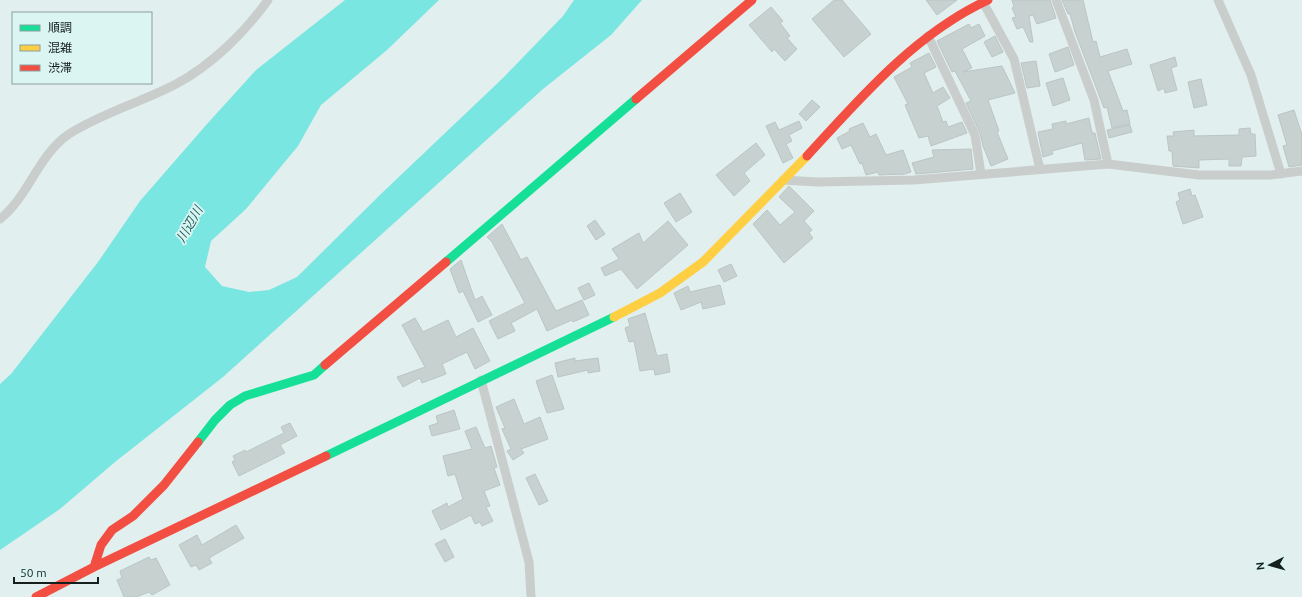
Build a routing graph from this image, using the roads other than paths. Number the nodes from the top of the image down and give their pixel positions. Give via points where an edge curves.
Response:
1 (268, 0) edge
2 (752, 0) edge
3 (1056, 0) edge
4 (1218, 0) edge
5 (985, 1) edge
6 (928, 36) junction
7 (1108, 164) junction
8 (1040, 169) junction
9 (1302, 172) edge
10 (981, 174) junction
11 (1281, 174) junction
12 (783, 180) junction
13 (0, 219) edge
14 (481, 380) junction
15 (94, 566) junction
16 (36, 597) edge
17 (531, 597) edge

1 - 13 street via 228,45 197,70 177,83 68,135 51,150 26,188
2 - 15 street via 314,375 245,396 230,405 215,420 164,485 133,516 112,530 101,544
3 - 7 street via 1094,100
4 - 11 street via 1251,75
5 - 6 street
5 - 8 street via 1014,59
6 - 10 street via 975,135
6 - 12 street via 880,80
7 - 8 street
7 - 11 street via 1199,175
8 - 10 street
9 - 11 street
10 - 12 street via 914,180
12 - 14 street via 715,251 679,281 597,326
14 - 15 street via 279,480
14 - 17 street via 529,562
15 - 16 street

